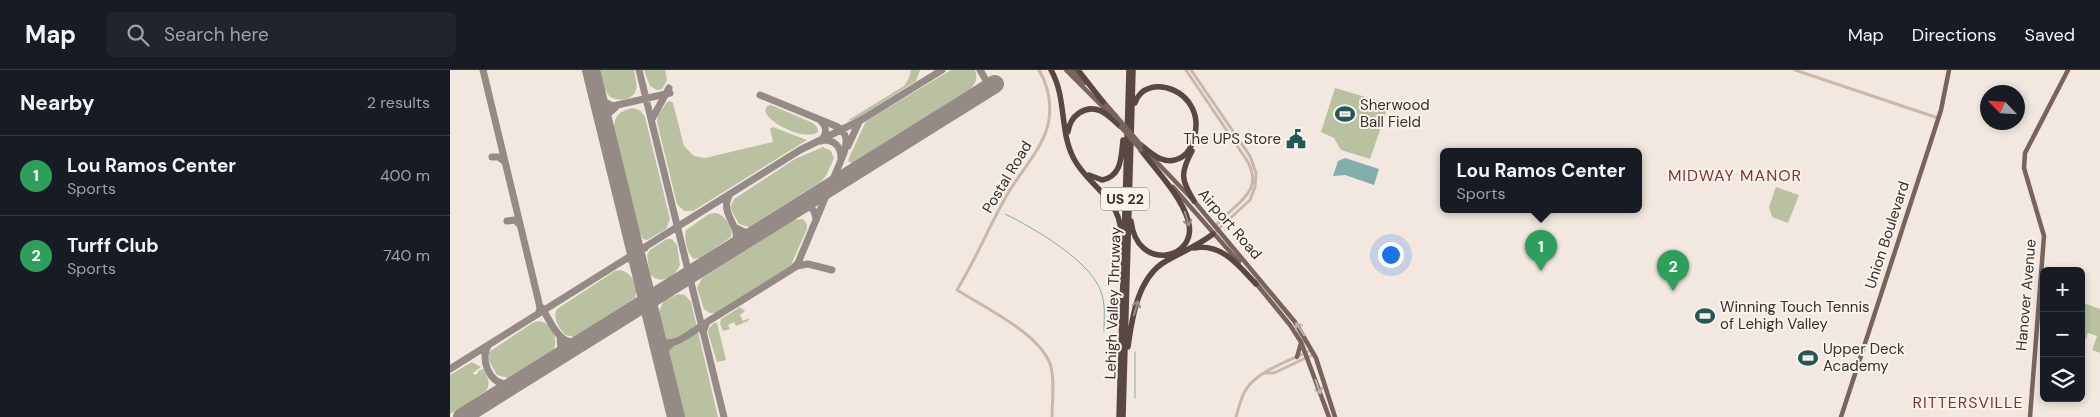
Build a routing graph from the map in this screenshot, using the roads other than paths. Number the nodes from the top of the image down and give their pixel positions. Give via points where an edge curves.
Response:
1 (1039, 70) edge
2 (1051, 70) edge
3 (1066, 70) edge
4 (1072, 70) edge
5 (1078, 70) edge
6 (1129, 70) edge
7 (1133, 70) edge
8 (1186, 70) edge
9 (1191, 70) edge
10 (1796, 70) edge
11 (1949, 70) edge
12 (2068, 70) edge
13 (1140, 84) dead end
14 (1187, 91) dead end
15 (1195, 100) dead end
16 (1103, 102) junction
17 (1128, 104) junction
18 (1938, 118) junction
19 (1117, 122) junction
20 (1131, 130) junction
21 (1141, 148) junction
22 (1130, 185) junction
23 (1194, 201) junction
24 (1216, 229) junction
25 (1187, 249) junction
26 (1256, 284) junction
27 (1122, 294) junction
28 (1301, 342) junction
29 (1313, 352) junction
30 (1307, 355) junction
31 (1297, 356) junction
32 (1265, 373) junction
33 (1124, 374) junction
34 (1052, 417) edge
35 (1119, 417) edge
36 (1123, 417) edge
37 (1236, 417) edge
38 (1329, 417) edge
39 (1335, 417) edge
40 (1841, 417) edge
41 (2030, 417) edge

1 - 34 street, Postal Road via 1050,102 1046,132 1007,194 958,290 1042,347 1052,372
2 - 27 highway via 1060,92 1072,155 1082,171 1109,199 1118,216
3 - 19 main road, Airport Road
4 - 16 main road, Airport Road
5 - 16 highway
6 - 17 highway, Lehigh Valley Thruway / US 22
7 - 20 highway, Lehigh Valley Thruway / US 22
8 - 24 street via 1252,170 1252,183 1246,197
9 - 24 street via 1255,169 1255,187 1250,200
10 - 18 street
11 - 18 main road, Union Boulevard
12 - 41 main road, Hanover Avenue via 2024,157 2024,168 2044,236
13 - 20 highway
14 - 21 highway via 1194,104 1196,121 1194,140 1188,152 1167,161
15 - 23 highway via 1199,114 1198,131 1183,174
16 - 19 main road, Airport Road
17 - 19 highway via 1118,169 1108,178 1095,178 1074,154 1068,134 1070,123 1077,114 1090,109 1103,112
17 - 27 highway, Lehigh Valley Thruway / US 22
18 - 40 main road, Union Boulevard
19 - 21 main road, Airport Road, bridge
19 - 21 main road, Airport Road, bridge
20 - 22 highway, Lehigh Valley Thruway / US 22
21 -> 22 highway via 1187,216 1189,234 1178,250 1158,256 1146,252 1139,245 1132,228
21 - 23 main road, Airport Road
21 - 24 main road, Airport Road
22 - 33 highway, Lehigh Valley Thruway / US 22
23 - 24 main road, Airport Road
24 - 25 highway
24 - 26 main road, Airport Road
29 -> 24 main road, Airport Road via 1295,322
25 - 26 highway via 1206,247 1221,251
33 -> 25 highway via 1133,319 1144,286 1158,266
26 - 28 main road, Airport Road
27 - 35 highway, Lehigh Valley Thruway / US 22
28 - 30 main road, Airport Road
28 - 31 main road
29 - 30 street
29 - 39 main road, Airport Road
30 - 31 street
30 - 32 street via 1274,373
30 -> 38 main road, Airport Road
31 - 32 street
32 - 37 street via 1248,386
33 - 36 highway, Lehigh Valley Thruway / US 22

